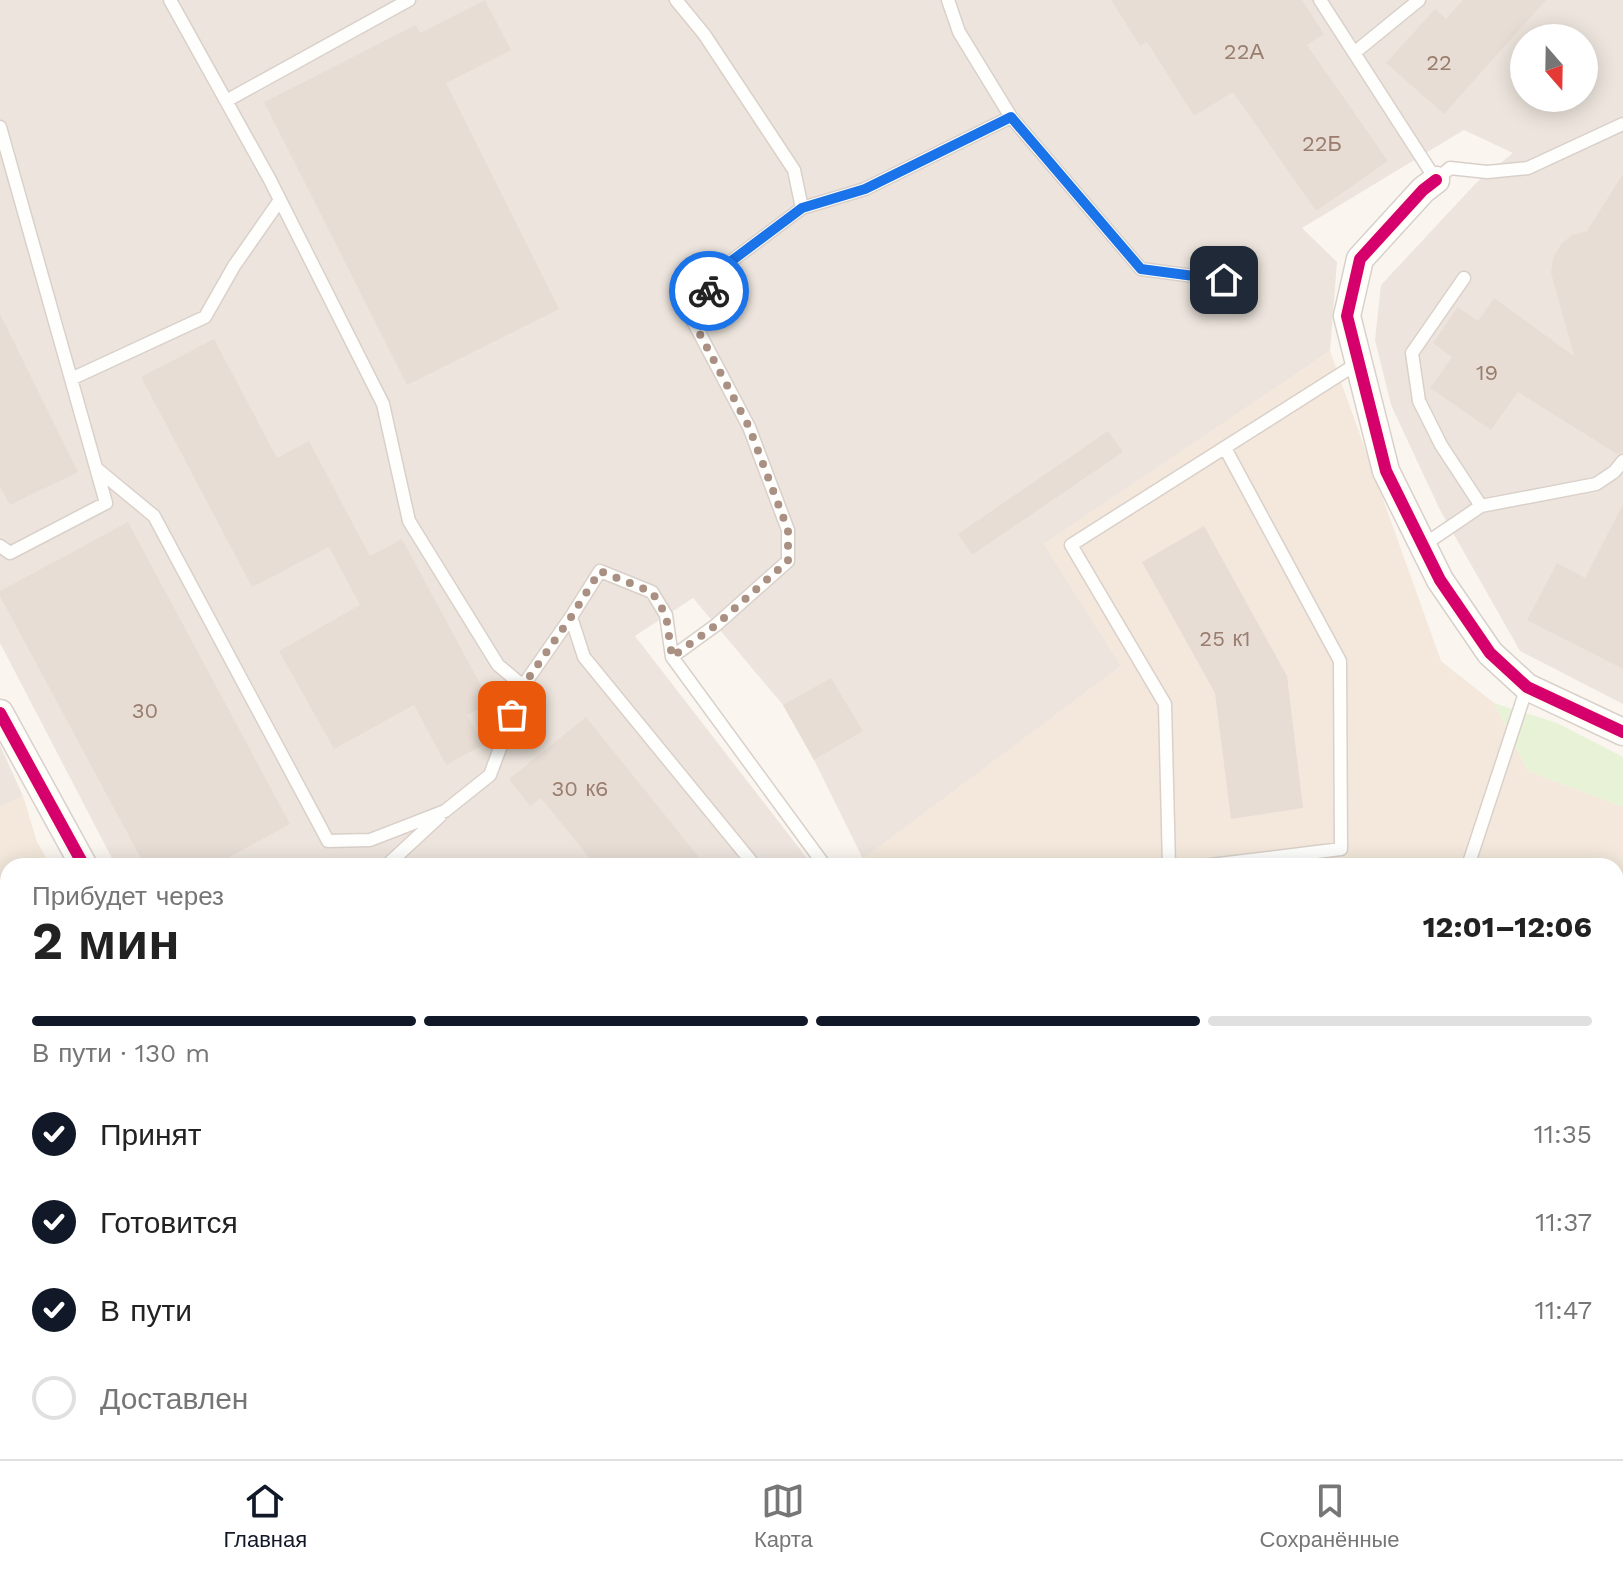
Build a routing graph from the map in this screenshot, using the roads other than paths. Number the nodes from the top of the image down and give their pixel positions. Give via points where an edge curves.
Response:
1 (170, 0) edge
2 (409, 0) edge
3 (676, 0) edge
4 (948, 0) edge
5 (1320, 0) edge
6 (1419, 0) edge
7 (1354, 53) junction
8 (226, 101) junction
9 (1011, 117) junction
10 (1623, 124) edge
11 (0, 127) edge
12 (1436, 180) junction
13 (280, 200) junction
14 (802, 208) junction
15 (1464, 278) dead end
16 (1224, 280) dead end
17 (1358, 363) junction
18 (71, 379) junction
19 (1225, 448) junction
20 (1623, 461) edge
21 (97, 469) junction
22 (1481, 506) junction
23 (0, 546) edge
24 (1422, 546) junction
25 (571, 617) junction
26 (672, 657) junction
27 (523, 686) junction
28 (1527, 687) junction
29 (0, 713) edge
30 (1623, 732) edge
31 (445, 811) junction
32 (80, 858) edge
33 (395, 858) edge
34 (748, 858) edge
35 (819, 858) edge
36 (1169, 858) edge
37 (1267, 858) edge
38 (1471, 858) edge

1 - 8 lane
2 - 8 lane
3 - 14 lane via 794,170
4 - 9 lane via 959,32
5 - 7 lane
6 - 7 lane
7 - 12 lane
8 - 13 lane
9 - 14 lane via 865,189
9 - 16 lane via 1141,269
10 - 12 lane via 1528,168 1450,168
11 - 18 lane
12 - 17 street via 1360,259 1347,316
13 - 18 lane via 205,317
13 - 27 lane via 383,404 409,521 498,665
14 - 26 lane via 722,268 693,321 749,427 788,530 788,561
15 - 22 lane via 1412,353 1419,401
17 - 19 lane
17 - 24 street via 1386,471
18 - 21 lane
19 - 36 lane via 1071,545 1165,704
19 - 37 lane via 1340,661 1341,849
20 - 22 lane via 1596,484
21 - 23 lane via 106,503 10,553
21 - 31 lane via 154,516 328,841 370,840
22 - 24 lane
24 - 28 street via 1490,653
25 - 26 lane via 600,571 652,592 666,615
25 - 27 lane
25 - 34 lane via 584,657
26 - 35 lane
27 - 31 lane via 490,775
28 - 30 street
28 - 38 lane
29 - 32 street
31 - 33 lane

